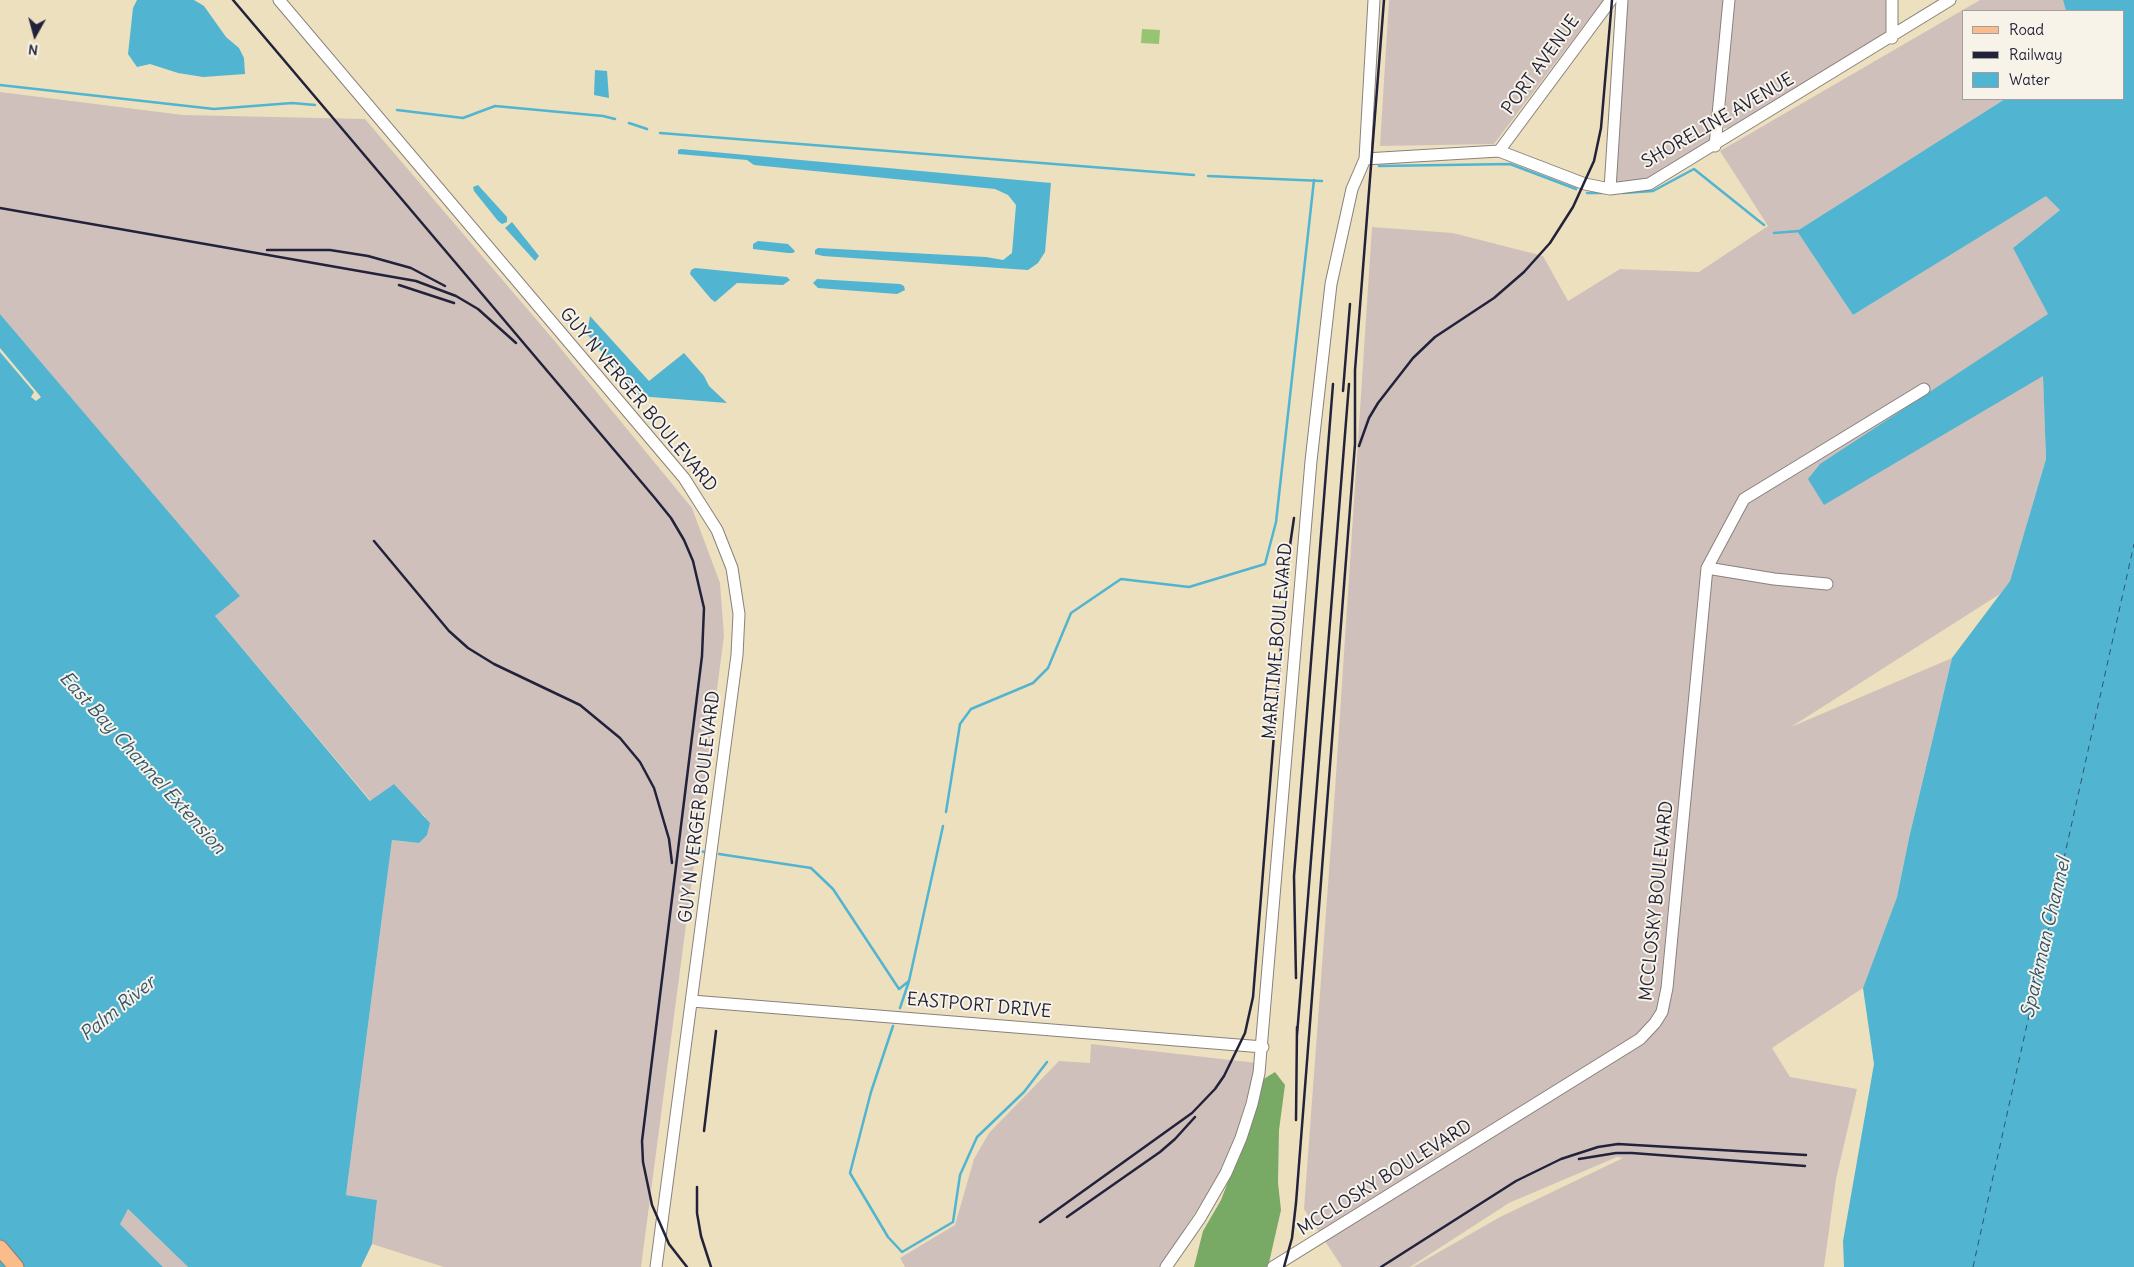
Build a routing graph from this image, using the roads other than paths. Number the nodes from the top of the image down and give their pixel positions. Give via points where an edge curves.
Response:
1 (279, 0) edge
2 (1374, 0) edge
3 (1611, 0) edge
4 (1622, 0) edge
5 (1729, 0) edge
6 (1892, 0) edge
7 (1950, 0) edge
8 (1892, 38) junction
9 (1715, 146) junction
10 (1499, 152) junction
11 (1364, 159) junction
12 (1610, 189) junction
13 (1924, 389) dead end
14 (1707, 568) junction
15 (1827, 584) dead end
16 (692, 1001) junction
17 (1263, 1047) junction
18 (0, 1248) edge
19 (16, 1267) edge
20 (656, 1267) edge
21 (1166, 1267) edge
22 (1273, 1267) edge

1 - 16 street, GUY N VERGER BOULEVARD via 684,478 705,508 724,546 736,588 739,634
2 - 11 street, MARITIME BOULEVARD
3 - 10 street, PORT AVENUE
4 - 12 street
5 - 9 street
6 - 8 street
7 - 8 street, SHORELINE AVENUE
8 - 9 street, SHORELINE AVENUE
9 - 12 street, SHORELINE AVENUE via 1650,184
10 - 11 street, SHORELINE AVENUE
10 - 12 street, SHORELINE AVENUE via 1585,184
11 - 17 street, MARITIME BOULEVARD via 1352,189 1331,284 1313,442
13 - 14 street, MCCLOSKY BOULEVARD via 1744,499
14 - 15 street
14 - 22 street, MCCLOSKY BOULEVARD via 1667,988 1662,1012 1640,1039
16 - 17 street, EASTPORT DRIVE
16 - 20 street, GUY N VERGER BOULEVARD
17 - 21 street, MARITIME BOULEVARD via 1252,1104 1226,1173
18 - 19 main road

